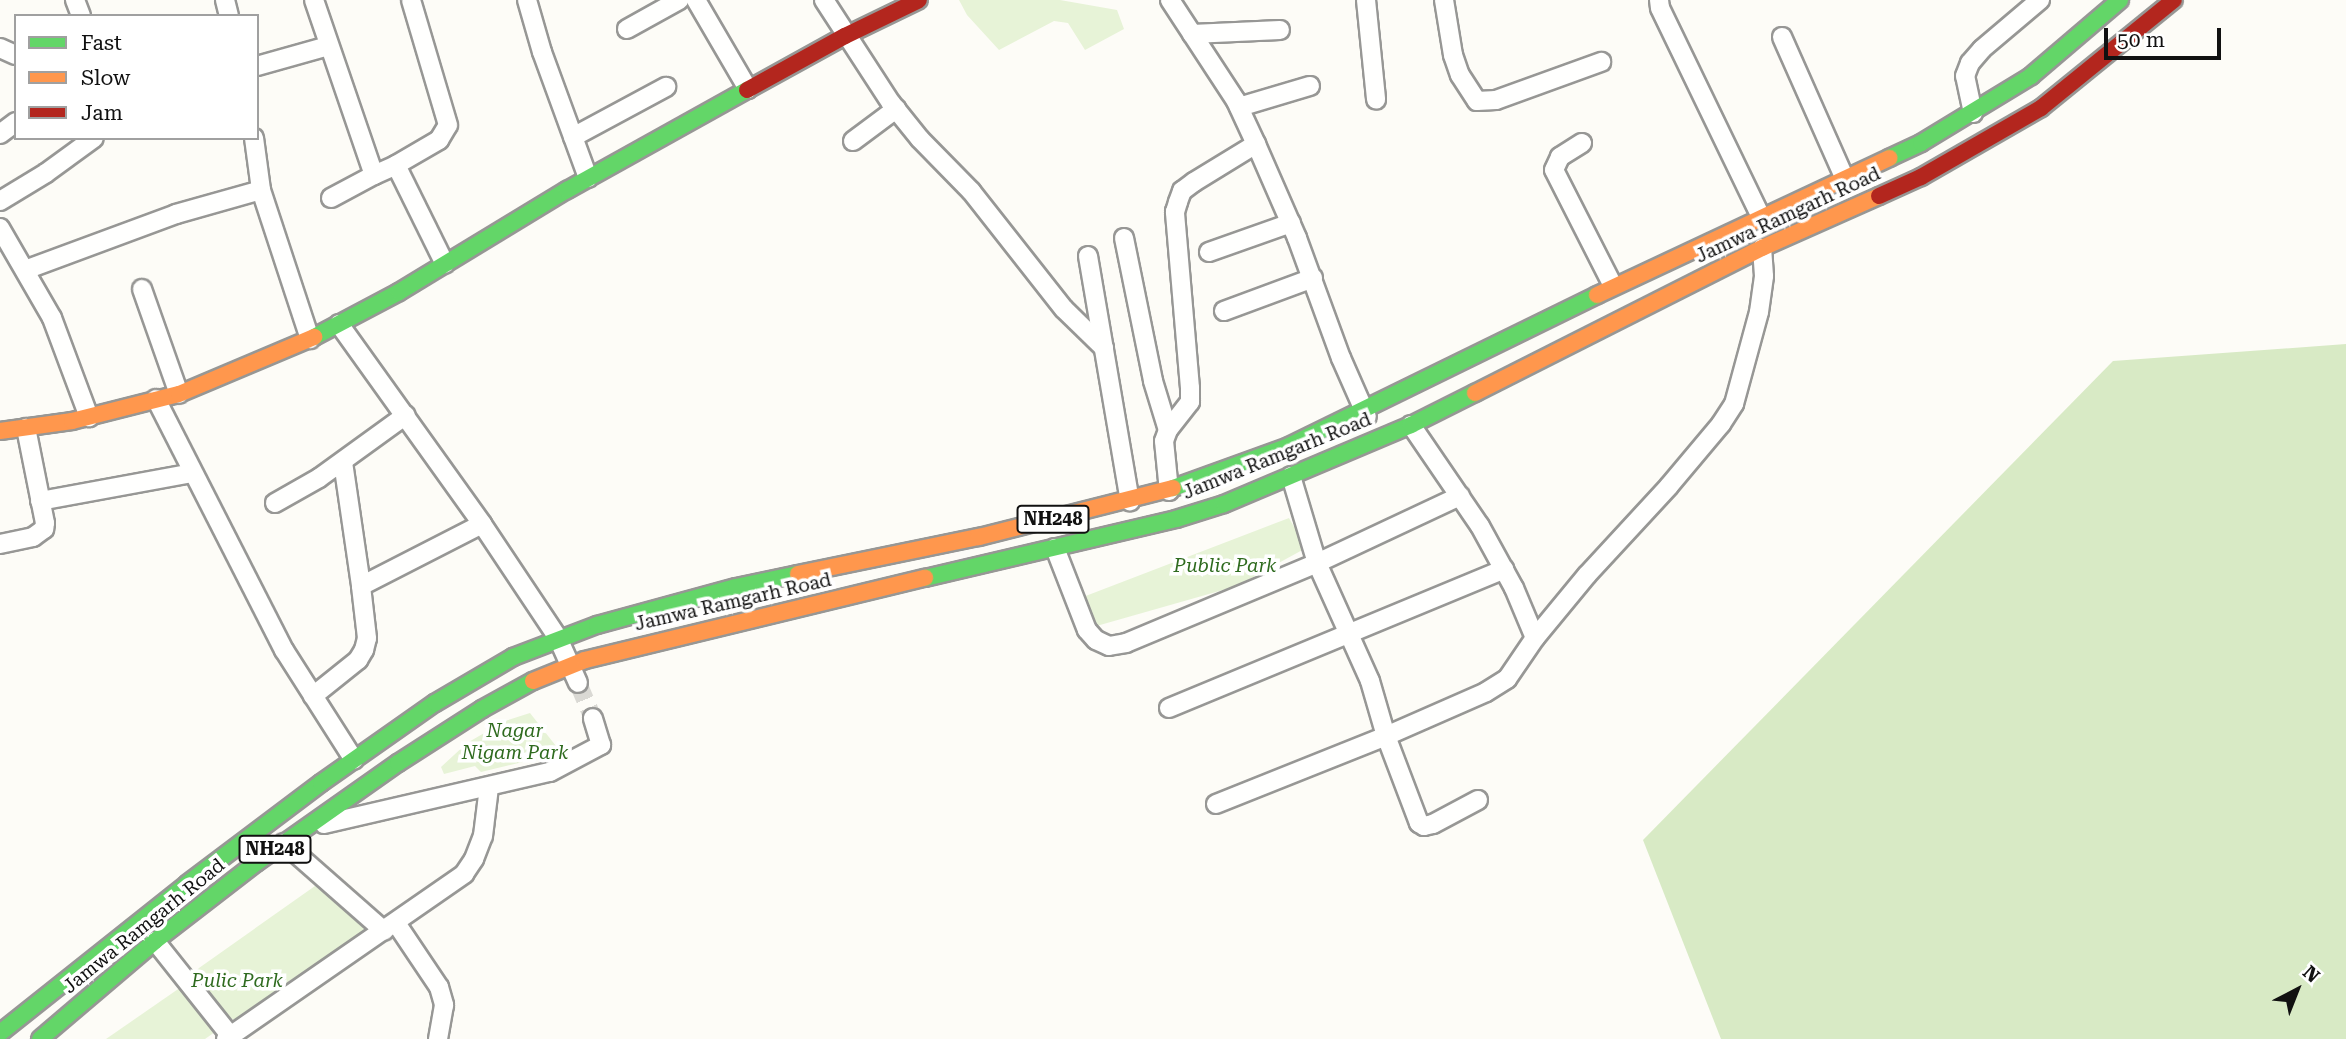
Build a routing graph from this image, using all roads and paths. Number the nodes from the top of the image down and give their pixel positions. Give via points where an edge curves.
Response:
1 (314, 0) edge
2 (411, 0) edge
3 (527, 0) edge
4 (679, 0) edge
5 (696, 0) edge
6 (824, 0) edge
7 (919, 0) edge
8 (1170, 0) edge
9 (1366, 0) edge
10 (1444, 0) edge
11 (1659, 0) edge
12 (2040, 0) edge
13 (2120, 0) edge
14 (2174, 0) edge
15 (627, 29) dead end
16 (1280, 30) dead end
17 (1192, 34) junction
18 (845, 36) junction
19 (1782, 37) dead end
20 (328, 46) junction
21 (1601, 62) dead end
22 (259, 65) edge
23 (1310, 86) dead end
24 (666, 88) dead end
25 (748, 89) junction
26 (1376, 99) dead end
27 (1239, 107) junction
28 (896, 108) junction
29 (1973, 113) junction
30 (573, 137) junction
31 (88, 140) edge
32 (254, 140) edge
33 (853, 141) dead end
34 (1582, 143) dead end
35 (1256, 144) junction
36 (396, 165) junction
37 (374, 175) junction
38 (588, 178) junction
39 (1844, 179) junction
40 (261, 190) junction
41 (331, 198) dead end
42 (0, 201) edge
43 (1761, 217) junction
44 (1291, 223) junction
45 (1124, 238) dead end
46 (3, 240) edge
47 (1762, 248) junction
48 (1209, 252) dead end
49 (1088, 257) dead end
50 (445, 264) junction
51 (25, 270) junction
52 (1313, 278) junction
53 (1613, 286) junction
54 (142, 289) dead end
55 (1224, 312) dead end
56 (340, 324) junction
57 (310, 339) junction
58 (1104, 348) junction
59 (179, 394) junction
60 (156, 399) junction
61 (1365, 411) junction
62 (406, 415) junction
63 (89, 416) junction
64 (1411, 425) junction
65 (26, 428) junction
66 (1168, 430) junction
67 (0, 431) edge
68 (1376, 440) junction
69 (343, 462) junction
70 (192, 473) junction
71 (1292, 476) junction
72 (1169, 491) junction
73 (1460, 496) junction
74 (40, 501) junction
75 (1130, 501) junction
76 (275, 503) dead end
77 (482, 524) junction
78 (0, 544) edge
79 (1055, 548) junction
80 (1317, 563) junction
81 (1504, 569) junction
82 (361, 586) junction
83 (1349, 634) junction
84 (558, 638) junction
85 (1535, 638) junction
86 (575, 674) junction
87 (313, 696) junction
88 (1169, 708) dead end
89 (593, 718) tunnel mouth
90 (1386, 736) junction
91 (354, 761) junction
92 (489, 787) junction
93 (1478, 800) dead end
94 (1216, 804) dead end
95 (304, 829) junction
96 (284, 843) junction
97 (390, 927) junction
98 (155, 941) junction
99 (0, 1033) edge
100 (230, 1038) edge
101 (40, 1039) edge
102 (438, 1039) edge

1 - 20 street
2 - 36 street via 448,125 439,139
3 - 30 street
4 - 15 street
5 - 25 street
6 - 18 street
7 - 18 main road
8 - 17 street
9 - 26 street
10 - 21 street via 1453,55 1477,101 1496,100
11 - 43 street
12 - 29 street via 1970,63 1965,76
13 - 29 main road, Jamwa Ramgarh Road / NH248 via 2031,76
14 - 47 main road, Jamwa Ramgarh Road / NH248 via 2071,85 2012,126 1921,177
16 - 17 street
17 - 27 street
18 - 25 main road
18 - 28 street
19 - 39 street
20 - 22 street
20 - 37 street
23 - 27 street
24 - 30 street
25 - 38 main road
27 - 35 street
28 - 33 street
28 - 58 street via 971,191 1064,309
29 - 39 main road, Jamwa Ramgarh Road / NH248
30 - 38 street
31 - 42 street
32 - 40 street
34 - 53 street via 1560,157 1554,170
35 - 44 street
35 - 66 street via 1194,181 1178,202 1175,212 1190,402
36 - 37 street
36 - 50 street
37 - 41 street
38 - 50 main road
39 - 43 main road, Jamwa Ramgarh Road / NH248
40 - 51 street via 176,214
40 - 57 street
43 - 53 main road, Jamwa Ramgarh Road / NH248
44 - 48 street
44 - 52 street
45 - 66 street via 1153,381
46 - 51 street
47 - 64 main road, Jamwa Ramgarh Road / NH248
47 - 85 street via 1759,312 1734,404 1669,486
49 - 58 street
50 - 56 main road
51 - 63 street via 52,317
52 - 55 street
52 - 61 street
53 - 61 main road, Jamwa Ramgarh Road / NH248
54 - 59 street
56 - 57 main road
56 - 62 street
57 - 59 main road
58 - 75 street
59 - 60 main road
60 - 63 main road
60 - 70 street
61 - 68 street
61 - 72 main road, Jamwa Ramgarh Road / NH248 via 1289,446
62 - 69 street
62 - 77 street
63 - 65 main road
64 - 68 main road, Jamwa Ramgarh Road / NH248
64 - 73 street
65 - 67 main road
65 - 74 street
66 - 72 street via 1164,440
68 - 71 main road, Jamwa Ramgarh Road / NH248
69 - 76 street
69 - 82 street
70 - 74 street
70 - 87 street via 284,650
71 - 79 main road, Jamwa Ramgarh Road / NH248 via 1176,519
71 - 80 street
72 - 75 main road, Jamwa Ramgarh Road / NH248
73 - 80 street
73 - 81 street
74 - 78 street via 45,523 40,533
75 - 84 main road, Jamwa Ramgarh Road / NH248 via 736,587
77 - 82 street
77 - 84 street
79 - 80 street via 1080,618 1096,640 1109,646 1126,643
79 - 86 main road, Jamwa Ramgarh Road / NH248 via 635,646
80 - 83 street
81 - 83 street
81 - 85 street
82 - 87 street via 367,638 364,650
83 - 88 street
83 - 90 street via 1370,681
84 - 86 street
84 - 91 main road, Jamwa Ramgarh Road / NH248 via 483,674
85 - 90 street via 1507,679
86 - 95 main road, Jamwa Ramgarh Road / NH248 via 527,684 482,709
87 - 91 street
89 - 92 street via 601,745 550,772
90 - 93 street via 1424,826
90 - 94 street
91 - 99 main road, Jamwa Ramgarh Road / NH248 via 187,884
92 - 95 street
92 - 97 street via 483,836 464,874
95 - 96 main road, Jamwa Ramgarh Road / NH248
96 - 97 street
96 - 98 main road, Jamwa Ramgarh Road / NH248
97 - 100 street
97 - 102 street via 439,987 444,1005
98 - 100 street
98 - 101 main road, Jamwa Ramgarh Road / NH248

